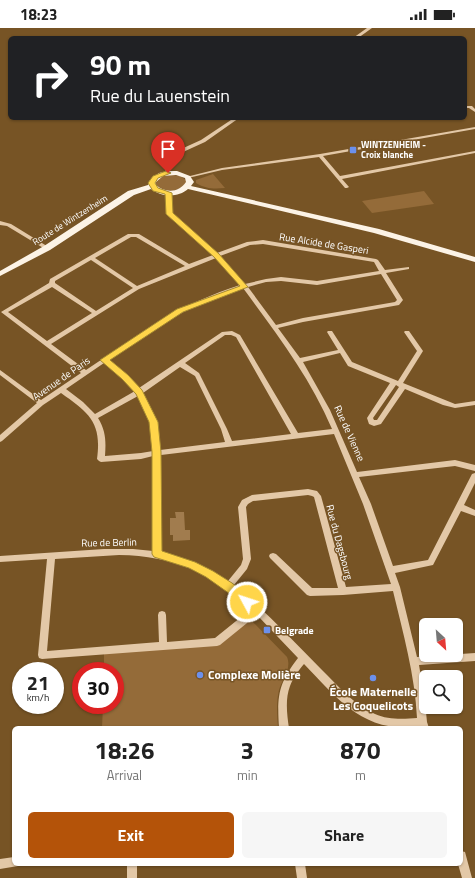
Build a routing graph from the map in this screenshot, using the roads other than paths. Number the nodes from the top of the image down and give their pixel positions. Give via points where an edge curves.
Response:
1 (370, 28) edge
2 (358, 36) edge
3 (467, 107) edge
4 (475, 111) edge
5 (234, 120) edge
6 (475, 128) edge
7 (475, 152) edge
8 (318, 155) junction
9 (168, 173) junction
10 (188, 177) junction
11 (339, 178) junction
12 (152, 186) junction
13 (188, 187) junction
14 (347, 187) dead end
15 (168, 193) junction
16 (0, 223) edge
17 (47, 248) junction
18 (217, 256) junction
19 (92, 258) junction
20 (475, 260) edge
21 (189, 266) junction
22 (407, 268) dead end
23 (383, 272) junction
24 (0, 274) edge
25 (52, 284) junction
26 (245, 287) junction
27 (137, 288) junction
28 (96, 313) junction
29 (275, 327) junction
30 (330, 332) dead end
31 (407, 332) dead end
32 (47, 344) junction
33 (341, 351) junction
34 (104, 360) junction
35 (298, 360) junction
36 (182, 364) junction
37 (0, 372) edge
38 (86, 373) junction
39 (399, 385) junction
40 (61, 390) junction
41 (139, 392) junction
42 (41, 403) junction
43 (475, 403) edge
44 (95, 417) junction
45 (335, 431) junction
46 (296, 436) junction
47 (0, 439) edge
48 (229, 444) junction
49 (157, 452) junction
50 (475, 468) edge
51 (356, 475) junction
52 (475, 476) edge
53 (460, 507) junction
54 (475, 513) edge
55 (157, 554) junction
56 (51, 555) junction
57 (273, 556) dead end
58 (0, 559) edge
59 (390, 570) junction
60 (229, 586) junction
61 (396, 587) junction
62 (343, 592) junction
63 (256, 610) junction
64 (162, 615) dead end
65 (163, 645) junction
66 (475, 657) edge
67 (303, 658) junction
68 (414, 661) junction
69 (423, 725) edge
70 (284, 726) edge
71 (12, 862) edge
72 (463, 863) edge
73 (0, 864) edge
74 (132, 866) edge
75 (300, 866) edge
76 (132, 878) edge
77 (302, 878) edge
78 (467, 878) edge

1 - 2 street
3 - 4 street
5 - 9 street via 203,141 170,156 166,161
6 - 8 street
7 - 11 street
8 - 10 street via 222,169
8 - 11 street
9 - 10 main road
9 - 12 main road via 156,177 152,181
10 - 13 main road
11 - 14 street
12 - 15 main road
12 - 17 main road, Route de Wintzenheim via 132,193
13 - 15 main road
13 - 20 main road via 376,231
15 - 18 street, Rue de Vienne via 169,214
16 - 17 street via 9,225
17 - 24 main road, Route de Wintzenheim
18 - 21 street
18 - 23 street, Rue Alcide de Gasperi via 249,243 263,242 376,260
18 - 26 street, Rue de Vienne
19 - 21 street via 130,235 137,235
19 - 25 street via 52,280
19 - 27 street
21 - 27 street
22 - 23 street, Avenue de Paris
23 - 26 street, Avenue de Paris via 316,283 282,278
23 - 29 street, Rue Alcide de Gasperi via 400,300 398,304
25 - 28 street
25 - 32 street via 4,312
26 - 29 street, Rue de Vienne
26 - 34 street, Avenue de Paris via 180,310
27 - 28 street
28 - 32 street
29 - 35 street, Rue de Vienne
30 - 33 street
31 - 39 street via 420,351
32 - 38 street
33 - 35 street
33 - 39 street via 350,364
34 - 38 street, Avenue de Paris
34 - 41 street
35 - 45 street, Rue de Vienne via 327,410
36 - 41 street
36 - 46 street via 224,333 238,336
36 - 48 street via 197,375
37 - 42 street
38 - 40 street, Avenue de Paris
39 - 39 street via 370,418 371,422 379,422
39 - 43 street via 455,406
40 - 42 street, Avenue de Paris
40 - 44 street
41 - 44 street
41 - 49 street via 153,422
42 - 47 street, Avenue de Paris
44 - 49 street via 102,436 101,458 141,456
45 - 46 street
45 - 51 street, Rue de Vienne
46 - 48 street
48 - 49 street
49 - 55 street
50 - 51 street via 455,463
51 - 59 street, Rue de Vienne
52 - 53 street
53 - 54 street
53 - 59 street via 430,563
55 - 56 street, Rue de Berlin via 128,551
55 - 60 street, Rue de Berlin via 192,565
56 - 58 street, Rue de Berlin
56 - 65 street via 42,655
57 - 62 street, Rue du Dagsbourg via 310,592
59 - 61 street, Rue de Vienne
60 - 62 street, Rue du Dagsbourg via 247,559 242,507 245,502 252,498 314,492
60 - 63 street, Rue de Berlin
61 - 62 street, Rue du Dagsbourg
61 - 68 street, Rue de Vienne
63 - 65 street via 217,642
63 - 67 street, Rue de Berlin
64 - 65 street
66 - 68 street
67 - 69 street, Rue de Berlin via 347,700 372,717 391,723
67 - 70 street via 285,687
68 - 69 street, Rue de Vienne
71 - 73 street
72 - 78 street
74 - 76 street
75 - 77 street

